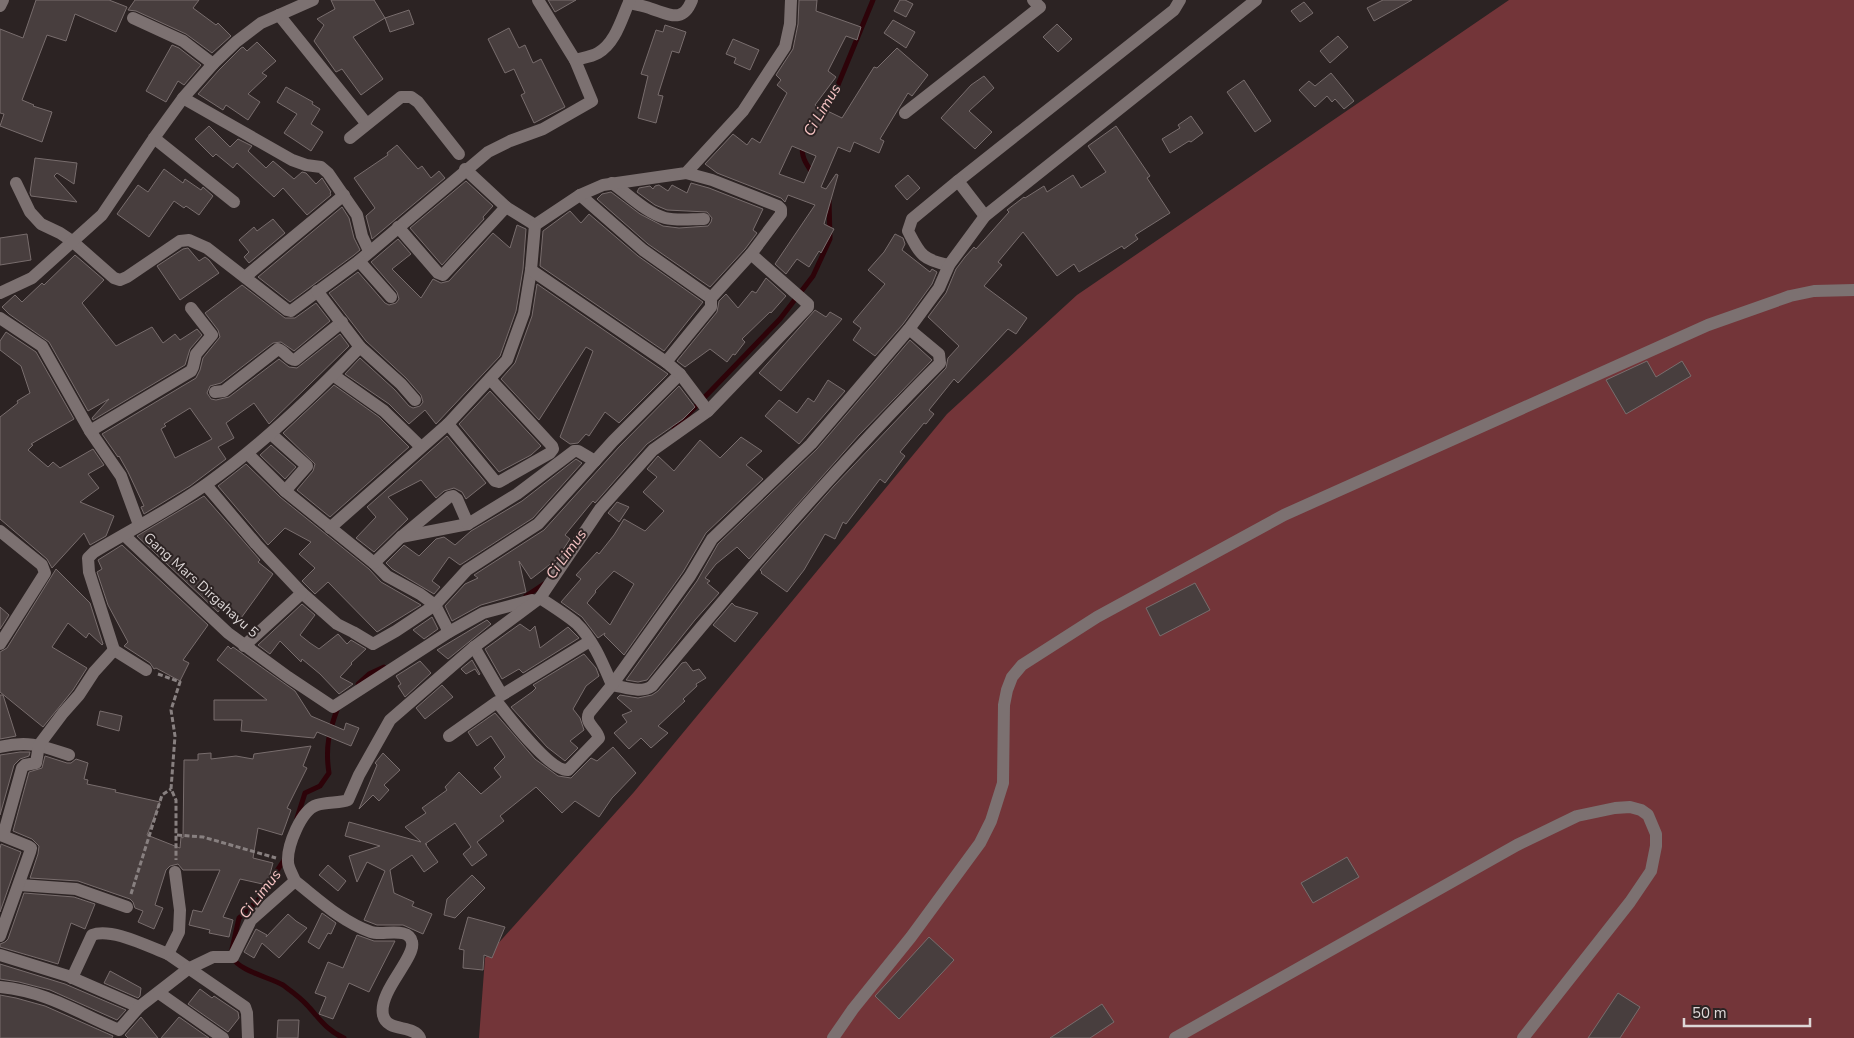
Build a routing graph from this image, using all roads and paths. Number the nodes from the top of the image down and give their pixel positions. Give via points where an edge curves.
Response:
1 (3, 0) edge
2 (314, 0) edge
3 (538, 0) edge
4 (692, 0) edge
5 (791, 0) edge
6 (1180, 0) edge
7 (1256, 0) edge
8 (630, 1) edge
9 (1041, 2) edge
10 (0, 6) edge
11 (279, 15) junction
12 (133, 18) dead end
13 (575, 60) junction
14 (213, 64) junction
15 (183, 98) junction
16 (905, 113) dead end
17 (366, 123) junction
18 (154, 138) junction
19 (350, 138) dead end
20 (459, 154) dead end
21 (465, 170) junction
22 (686, 173) junction
23 (958, 181) junction
24 (16, 183) dead end
25 (612, 183) junction
26 (344, 195) junction
27 (580, 195) junction
28 (234, 202) dead end
29 (506, 206) junction
30 (986, 216) junction
31 (704, 219) dead end
32 (535, 226) junction
33 (398, 227) junction
34 (72, 241) junction
35 (369, 251) junction
36 (751, 254) junction
37 (358, 261) junction
38 (949, 265) junction
39 (531, 270) junction
40 (245, 277) junction
41 (1854, 290) edge
42 (317, 292) junction
43 (0, 293) edge
44 (390, 297) dead end
45 (711, 298) junction
46 (191, 308) dead end
47 (0, 318) edge
48 (342, 322) junction
49 (910, 329) junction
50 (360, 347) junction
51 (666, 362) junction
52 (680, 374) junction
53 (334, 375) junction
54 (490, 379) junction
55 (215, 392) dead end
56 (415, 400) dead end
57 (708, 411) junction
58 (448, 424) junction
59 (90, 431) junction
60 (271, 434) junction
61 (421, 447) junction
62 (248, 454) junction
63 (595, 461) junction
64 (206, 485) junction
65 (285, 491) junction
66 (468, 524) junction
67 (139, 525) junction
68 (330, 528) junction
69 (0, 532) edge
70 (124, 535) junction
71 (401, 537) junction
72 (374, 563) junction
73 (302, 593) junction
74 (540, 598) junction
75 (435, 605) junction
76 (449, 632) junction
77 (590, 640) junction
78 (0, 644) edge
79 (244, 646) junction
80 (474, 647) junction
81 (114, 650) junction
82 (146, 670) joint
83 (612, 684) junction
84 (500, 699) junction
85 (449, 736) dead end
86 (39, 745) junction
87 (0, 747) edge
88 (69, 755) dead end
89 (171, 789) junction
90 (177, 835) junction
91 (288, 862) junction
92 (175, 872) joint
93 (294, 881) junction
94 (20, 884) junction
95 (127, 906) joint
96 (0, 936) edge
97 (168, 954) junction
98 (0, 955) edge
99 (188, 969) junction
100 (72, 978) junction
101 (0, 987) edge
102 (159, 993) junction
103 (140, 1007) junction
104 (223, 1038) edge
105 (248, 1038) edge
106 (420, 1038) edge
107 (833, 1038) edge
108 (1175, 1038) edge
109 (1523, 1038) edge

1 - 10 street
2 - 11 street
3 - 13 street
4 - 8 street via 682,15 672,16
5 - 22 street via 785,48 743,111
6 - 23 street via 1174,10
7 - 30 street
8 - 13 street via 606,47 597,54
9 - 16 street
11 - 14 street via 260,23
11 - 17 street
12 - 14 street via 183,41
13 - 21 street via 592,101 543,129 488,152
14 - 15 street
15 - 18 street
15 - 26 street via 292,160 321,167
17 - 19 street
17 - 20 street via 401,97 411,96
18 - 28 street
18 - 34 street via 102,215
21 - 29 street
21 - 33 street
22 - 25 street
22 - 36 street via 712,180 781,209 781,214
23 - 30 street
23 - 38 street via 912,219 908,231 918,251 932,262
24 - 34 street via 30,212 41,224
25 - 27 street
25 - 31 street via 662,217
26 - 35 street via 357,215
26 - 40 street
27 - 32 street
27 - 45 street via 643,250
29 - 32 street
29 - 33 street via 443,275
30 - 38 street
32 - 39 street
33 - 35 street
34 - 40 street via 120,280 180,241 189,240 207,248
34 - 43 street via 32,278
35 - 37 street
36 - 45 street
36 - 57 street via 808,307
37 - 42 street
37 - 44 street
38 - 49 street via 939,288
39 - 51 street
39 - 54 street via 524,313 507,360
40 - 42 street via 291,311
41 - 107 street via 1814,291 1790,296 1708,325 1284,515 1097,617 1022,665 1007,690 1003,783 988,828 911,937 853,1008
42 - 48 street
45 - 51 street via 711,306
46 - 59 street via 212,335 196,354 191,371
47 - 59 street via 42,346
48 - 50 street
48 - 55 street via 294,360 278,349 224,391
49 - 83 street via 811,444 712,539 690,576
49 - 83 street via 939,354 940,362 772,544 652,686 640,690
50 - 53 street
50 - 56 street
51 - 52 street
52 - 57 street
52 - 63 street
53 - 60 street
53 - 61 street via 384,411
54 - 58 street
54 - 58 street via 553,450 502,481 495,481
57 - 74 street via 652,450 600,509
58 - 61 street
59 - 67 street via 121,476
60 - 62 street
60 - 65 street via 307,466
61 - 68 street
62 - 64 street
62 - 65 street
63 - 66 street via 574,451 518,494
63 - 75 street via 538,524 467,570
64 - 67 street
64 - 73 street
65 - 68 street
66 - 71 street
66 - 71 street via 457,499 449,496
67 - 70 street
68 - 72 street
69 - 78 street via 42,565 45,572
70 - 79 street, Gang Mars Dirgahayu 5
70 - 81 street via 94,552 87,562
71 - 72 street
72 - 75 street via 387,576
73 - 75 street via 337,624 373,644
73 - 79 street
74 - 76 street via 483,613
74 - 77 street via 576,624
74 - 80 street
75 - 76 street
76 - 79 street, Gang Mars Dirgahayu 5 via 333,707
77 - 83 street
77 - 84 street
80 - 84 street
80 - 91 street via 390,720 348,800 316,805 303,815 293,836
81 - 82 street
81 - 86 street
82 - 89 path via 180,682 172,710
83 - 84 street via 587,717 599,738 568,770 559,769 525,738
84 - 85 street
86 - 87 street via 18,743
86 - 88 street
86 - 94 street via 36,763 22,768 3,836 31,848
89 - 90 path via 176,800
89 - 95 path via 162,795
90 - 91 path via 203,837
90 - 92 path
91 - 93 street
92 - 97 street via 179,932
93 - 99 street via 251,920 233,957 214,957
93 - 106 street via 346,920 372,933 404,933 412,939 409,956 383,1003 383,1017 391,1025 416,1033
94 - 95 street via 76,889
94 - 96 street
97 - 99 street
97 - 100 street via 98,932 92,935
98 - 100 street
99 - 102 street
99 - 105 street via 245,1006
100 - 103 street
101 - 103 street via 32,992 119,1030
102 - 103 street
102 - 104 street
108 - 109 street via 1517,845 1577,816 1615,808 1641,810 1648,815 1656,834 1650,871 1630,902

